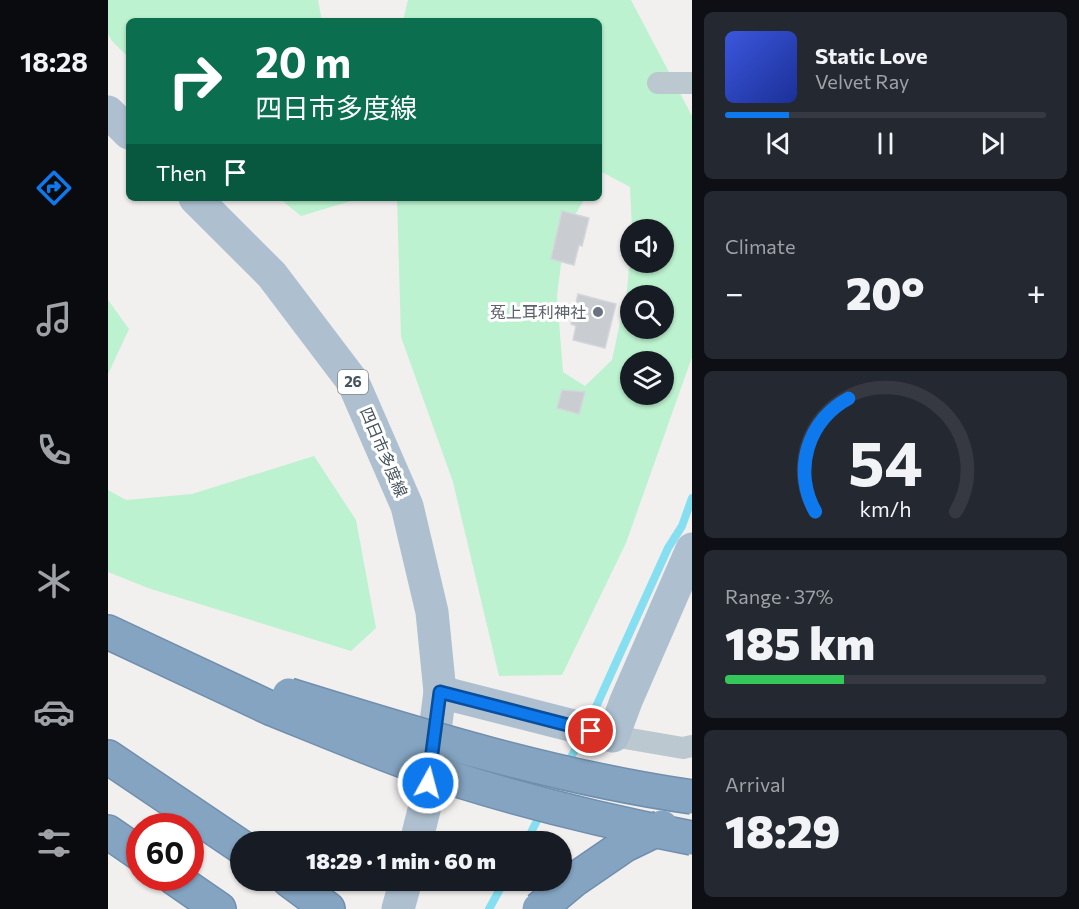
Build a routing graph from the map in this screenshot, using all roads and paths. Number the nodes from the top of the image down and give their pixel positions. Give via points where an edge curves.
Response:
1 (658, 83) dead end
2 (692, 83) edge
3 (108, 112) edge
4 (126, 130) edge
5 (198, 201) edge
6 (692, 549) edge
7 (108, 632) edge
8 (440, 692) junction
9 (272, 700) junction
10 (613, 736) junction
11 (692, 746) edge
12 (108, 757) edge
13 (692, 797) edge
14 (692, 812) edge
15 (419, 831) edge
16 (108, 832) edge
17 (692, 838) edge
18 (230, 839) edge
19 (126, 844) edge
20 (193, 891) edge
21 (304, 891) edge
22 (403, 891) edge
23 (219, 909) edge
24 (328, 909) edge
25 (398, 909) edge
26 (539, 909) edge

1 - 2 street
3 - 4 main road
5 - 8 main road, 四日市多度線 / 26 via 272,275 353,382 407,506 432,612
6 - 10 main road
7 - 9 highway
8 - 10 main road
8 - 15 main road, 四日市多度線 / 26
9 - 13 highway, bridge via 562,773
9 - 17 highway, bridge via 364,747 457,779 551,807
10 - 11 street via 683,748
12 - 18 highway
14 - 26 highway, bridge via 625,845
16 - 19 highway
20 - 23 highway
21 - 24 highway
22 - 25 main road

